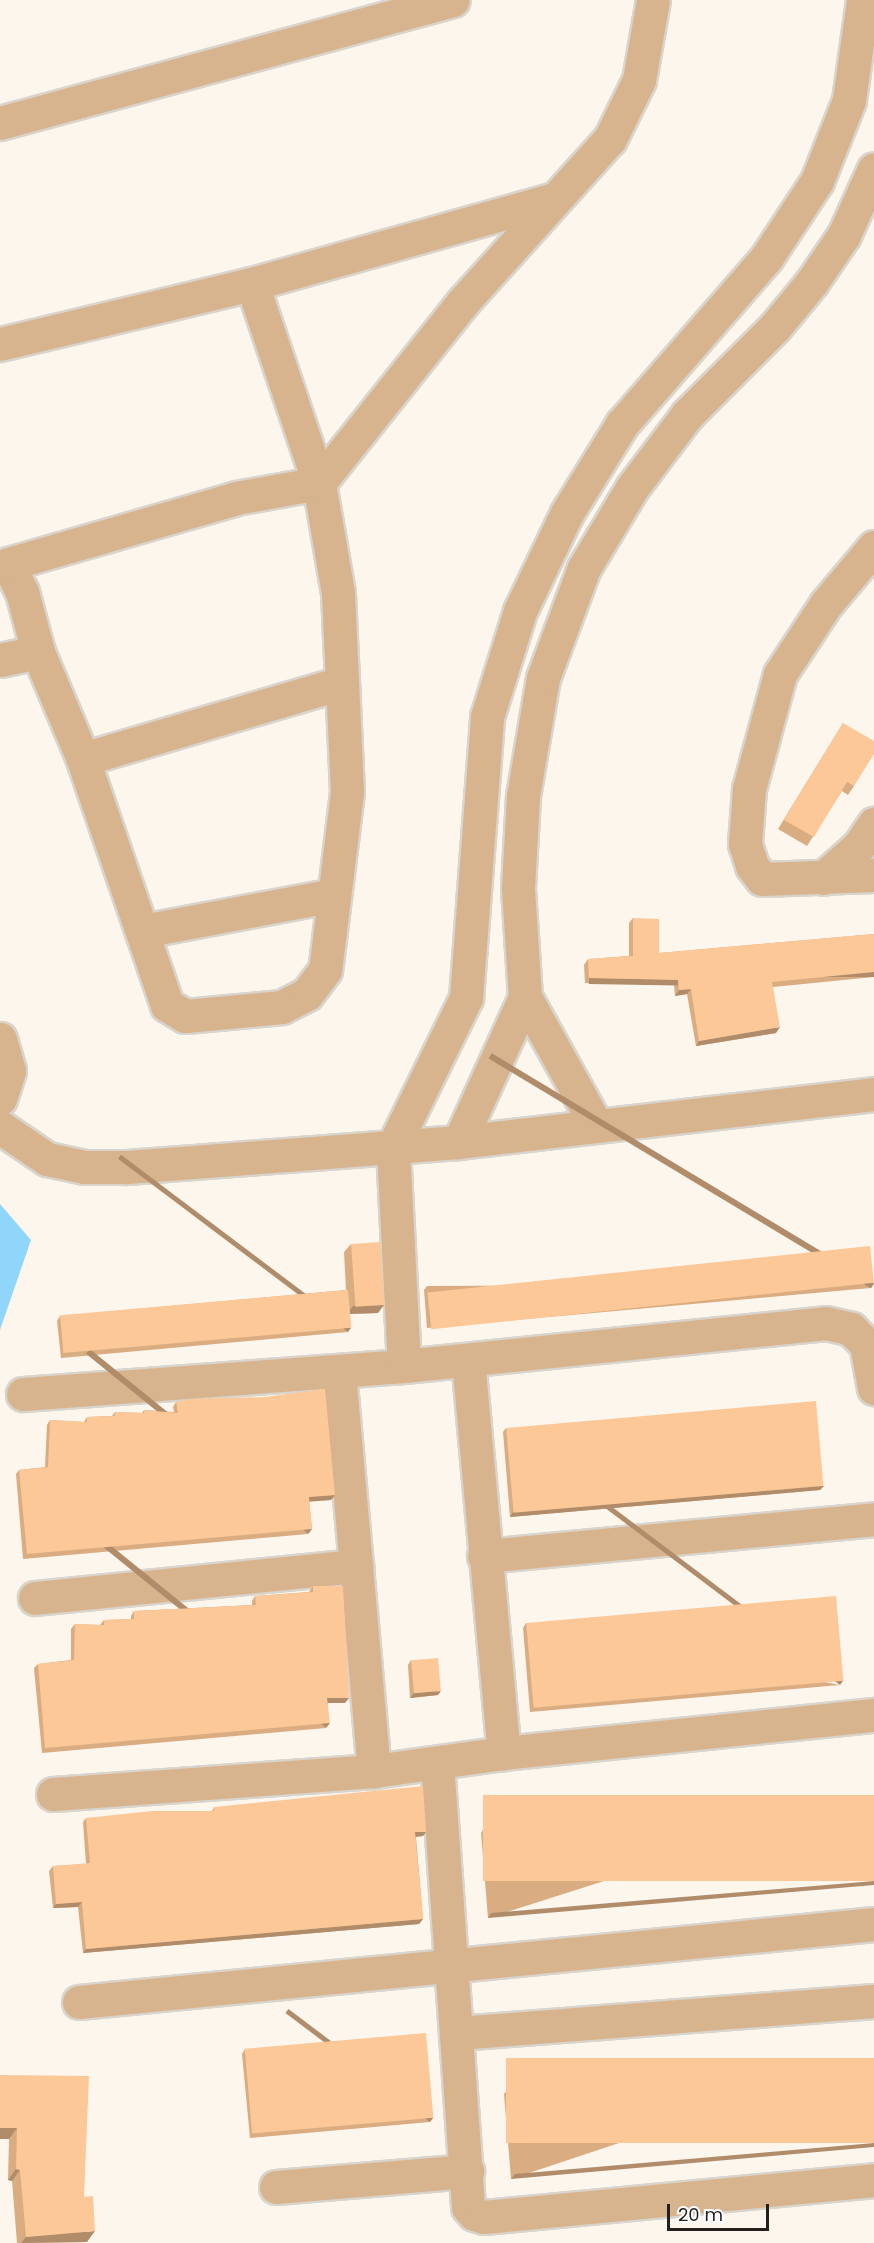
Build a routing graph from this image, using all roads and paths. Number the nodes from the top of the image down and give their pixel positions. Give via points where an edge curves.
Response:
1 (453, 0) edge
2 (652, 0) edge
3 (863, 0) edge
4 (0, 123) edge
5 (874, 169) edge
6 (554, 199) junction
7 (252, 284) junction
8 (0, 344) edge
9 (319, 483) junction
10 (874, 548) edge
11 (4, 565) edge
12 (38, 652) junction
13 (0, 660) edge
14 (341, 683) junction
15 (83, 759) junction
16 (874, 824) edge
17 (874, 875) edge
18 (823, 878) junction
19 (334, 895) junction
20 (143, 931) junction
21 (525, 997) junction
22 (0, 1039) edge
23 (874, 1094) edge
24 (0, 1099) edge
25 (596, 1125) junction
26 (0, 1127) edge
27 (459, 1142) junction
28 (393, 1147) junction
29 (468, 1359) junction
30 (404, 1366) junction
31 (339, 1372) junction
32 (874, 1388) edge
33 (23, 1394) dead end
34 (874, 1519) edge
35 (484, 1556) junction
36 (356, 1566) junction
37 (35, 1598) dead end
38 (874, 1715) edge
39 (504, 1753) junction
40 (437, 1763) junction
41 (374, 1771) junction
42 (53, 1794) dead end
43 (874, 1924) edge
44 (452, 1965) junction
45 (874, 2001) edge
46 (79, 2002) dead end
47 (458, 2033) junction
48 (467, 2171) junction
49 (874, 2180) edge
50 (276, 2187) dead end

1 - 4 street
2 - 6 street via 634,90 610,139
3 - 28 street via 849,100 817,181 767,257 622,424 567,513 520,611 487,717 466,998
5 - 21 street via 844,235 812,282 775,327 687,415 632,488 584,568 543,678 523,795 518,888
6 - 7 street
6 - 9 street via 463,302
7 - 8 street
7 - 9 street
9 - 11 street via 236,498
9 - 14 street via 338,593
10 - 18 street via 826,604 780,674 749,789 745,844 752,866 762,879
11 - 12 street via 22,592
12 - 13 street
12 - 15 street
14 - 15 street
14 - 19 street via 347,792
15 - 20 street
16 - 18 street via 859,846
17 - 18 street
19 - 20 street
19 - 20 street via 325,970 307,994 282,1007 185,1016 174,1012 167,1005
21 - 25 street
21 - 27 street
22 - 24 street via 9,1071
23 - 25 street
25 - 27 street
26 - 28 street via 47,1159 84,1167
27 - 28 street
28 - 30 street
29 - 30 street
29 - 32 street via 826,1323 851,1329 866,1344
29 - 35 street
30 - 31 street
31 - 33 street
31 - 36 street
34 - 35 street
35 - 39 street
36 - 37 street
36 - 41 street
38 - 39 street
39 - 40 street
40 - 41 street
40 - 44 street
41 - 42 street
43 - 44 street
44 - 46 street
44 - 47 street
45 - 47 street
47 - 48 street
48 - 49 street via 468,2207 484,2217
48 - 50 street

